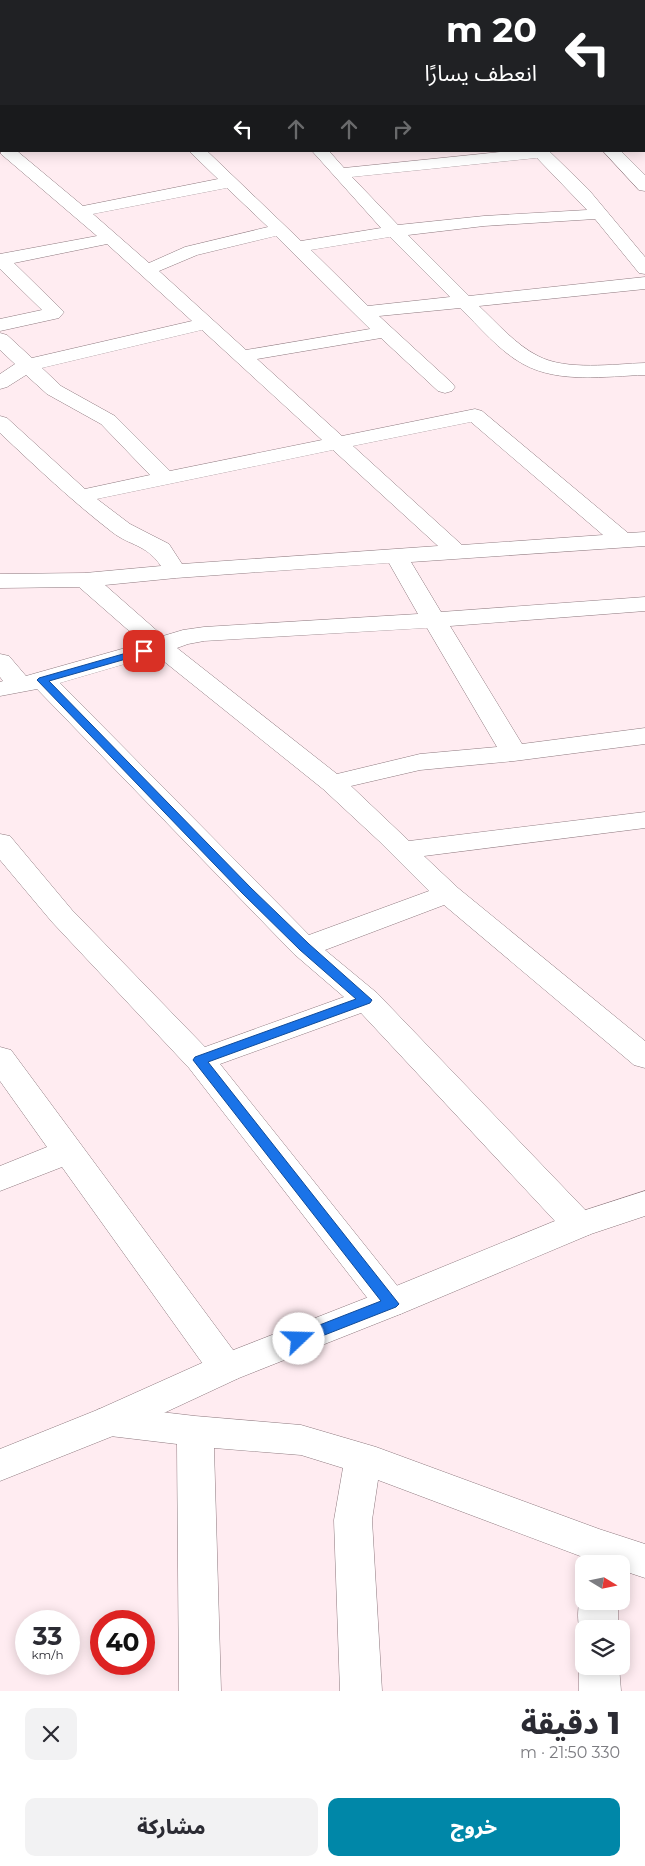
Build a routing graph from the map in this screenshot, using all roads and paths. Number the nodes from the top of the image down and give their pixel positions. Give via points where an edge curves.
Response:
1 (8, 152) edge
2 (198, 152) edge
3 (321, 152) edge
4 (541, 152) edge
5 (612, 152) edge
6 (339, 173) junction
7 (228, 182) junction
8 (645, 186) edge
9 (79, 212) junction
10 (600, 214) junction
11 (279, 230) junction
12 (394, 231) junction
13 (111, 238) junction
14 (296, 247) junction
15 (0, 259) edge
16 (645, 269) edge
17 (147, 270) junction
18 (645, 283) edge
19 (464, 302) junction
20 (363, 312) junction
21 (205, 324) junction
22 (0, 325) edge
23 (384, 332) junction
24 (0, 339) edge
25 (242, 356) junction
26 (28, 365) junction
27 (645, 369) edge
28 (0, 383) edge
29 (445, 387) dead end
30 (0, 422) edge
31 (336, 444) junction
32 (166, 478) junction
33 (80, 496) junction
34 (645, 539) edge
35 (622, 540) junction
36 (456, 551) junction
37 (395, 555) junction
38 (176, 571) junction
39 (85, 580) junction
40 (0, 581) edge
41 (645, 604) edge
42 (436, 620) junction
43 (160, 646) junction
44 (0, 662) edge
45 (21, 684) edge
46 (645, 736) edge
47 (514, 753) junction
48 (332, 783) junction
49 (645, 820) edge
50 (0, 842) edge
51 (402, 850) junction
52 (448, 894) junction
53 (304, 947) junction
54 (366, 1000) junction
55 (642, 1051) edge
56 (0, 1058) edge
57 (200, 1060) junction
58 (67, 1152) junction
59 (0, 1179) edge
60 (645, 1203) edge
61 (579, 1225) junction
62 (391, 1304) junction
63 (226, 1368) junction
64 (110, 1421) junction
65 (195, 1432) junction
66 (363, 1458) junction
67 (0, 1464) edge
68 (597, 1555) edge
69 (630, 1559) edge
70 (645, 1561) edge
71 (599, 1675) edge
72 (200, 1691) edge
73 (361, 1691) edge
74 (600, 1691) edge

1 - 9 street
2 - 7 street
3 - 6 street
4 - 6 street
4 - 10 street
5 - 8 street
6 - 12 street
7 - 9 street
7 - 11 street
9 - 13 street
10 - 12 street via 484,221
10 - 16 street
11 - 14 street
11 - 17 street via 191,251
12 - 14 street
12 - 19 street
13 - 15 street
13 - 17 street
14 - 20 street
15 - 22 street via 55,312
17 - 21 street
18 - 19 street
19 - 20 street
19 - 27 street via 521,354 535,362 584,371
20 - 23 street
21 - 25 street
21 - 26 street
23 - 25 street
23 - 29 street
24 - 26 street
25 - 31 street
26 - 28 street
26 - 32 street via 54,390 108,420
30 - 33 street
31 - 32 street
31 - 35 street via 475,415
31 - 36 street
32 - 33 street
33 - 38 street via 122,529 161,549
34 - 35 street
35 - 36 street
36 - 37 street
37 - 38 street
37 - 42 street
38 - 39 street
39 - 40 street
39 - 43 street
41 - 42 street
42 - 43 street via 204,634
42 - 47 street
43 - 45 street
43 - 48 street
44 - 45 street
45 - 53 street
46 - 47 street
47 - 48 street via 420,762
48 - 51 street
49 - 51 street
50 - 57 street via 62,916
51 - 52 street
52 - 53 street
52 - 55 street
53 - 54 street
54 - 57 street
54 - 61 street
56 - 58 street
57 - 62 street
58 - 59 street
58 - 63 street
60 - 61 street
61 - 62 street
62 - 63 street
63 - 64 street
64 - 65 street
64 - 67 street
65 - 66 street via 301,1440
65 - 72 street
66 - 68 street
66 - 73 street via 353,1520
69 - 70 street
71 - 74 street

